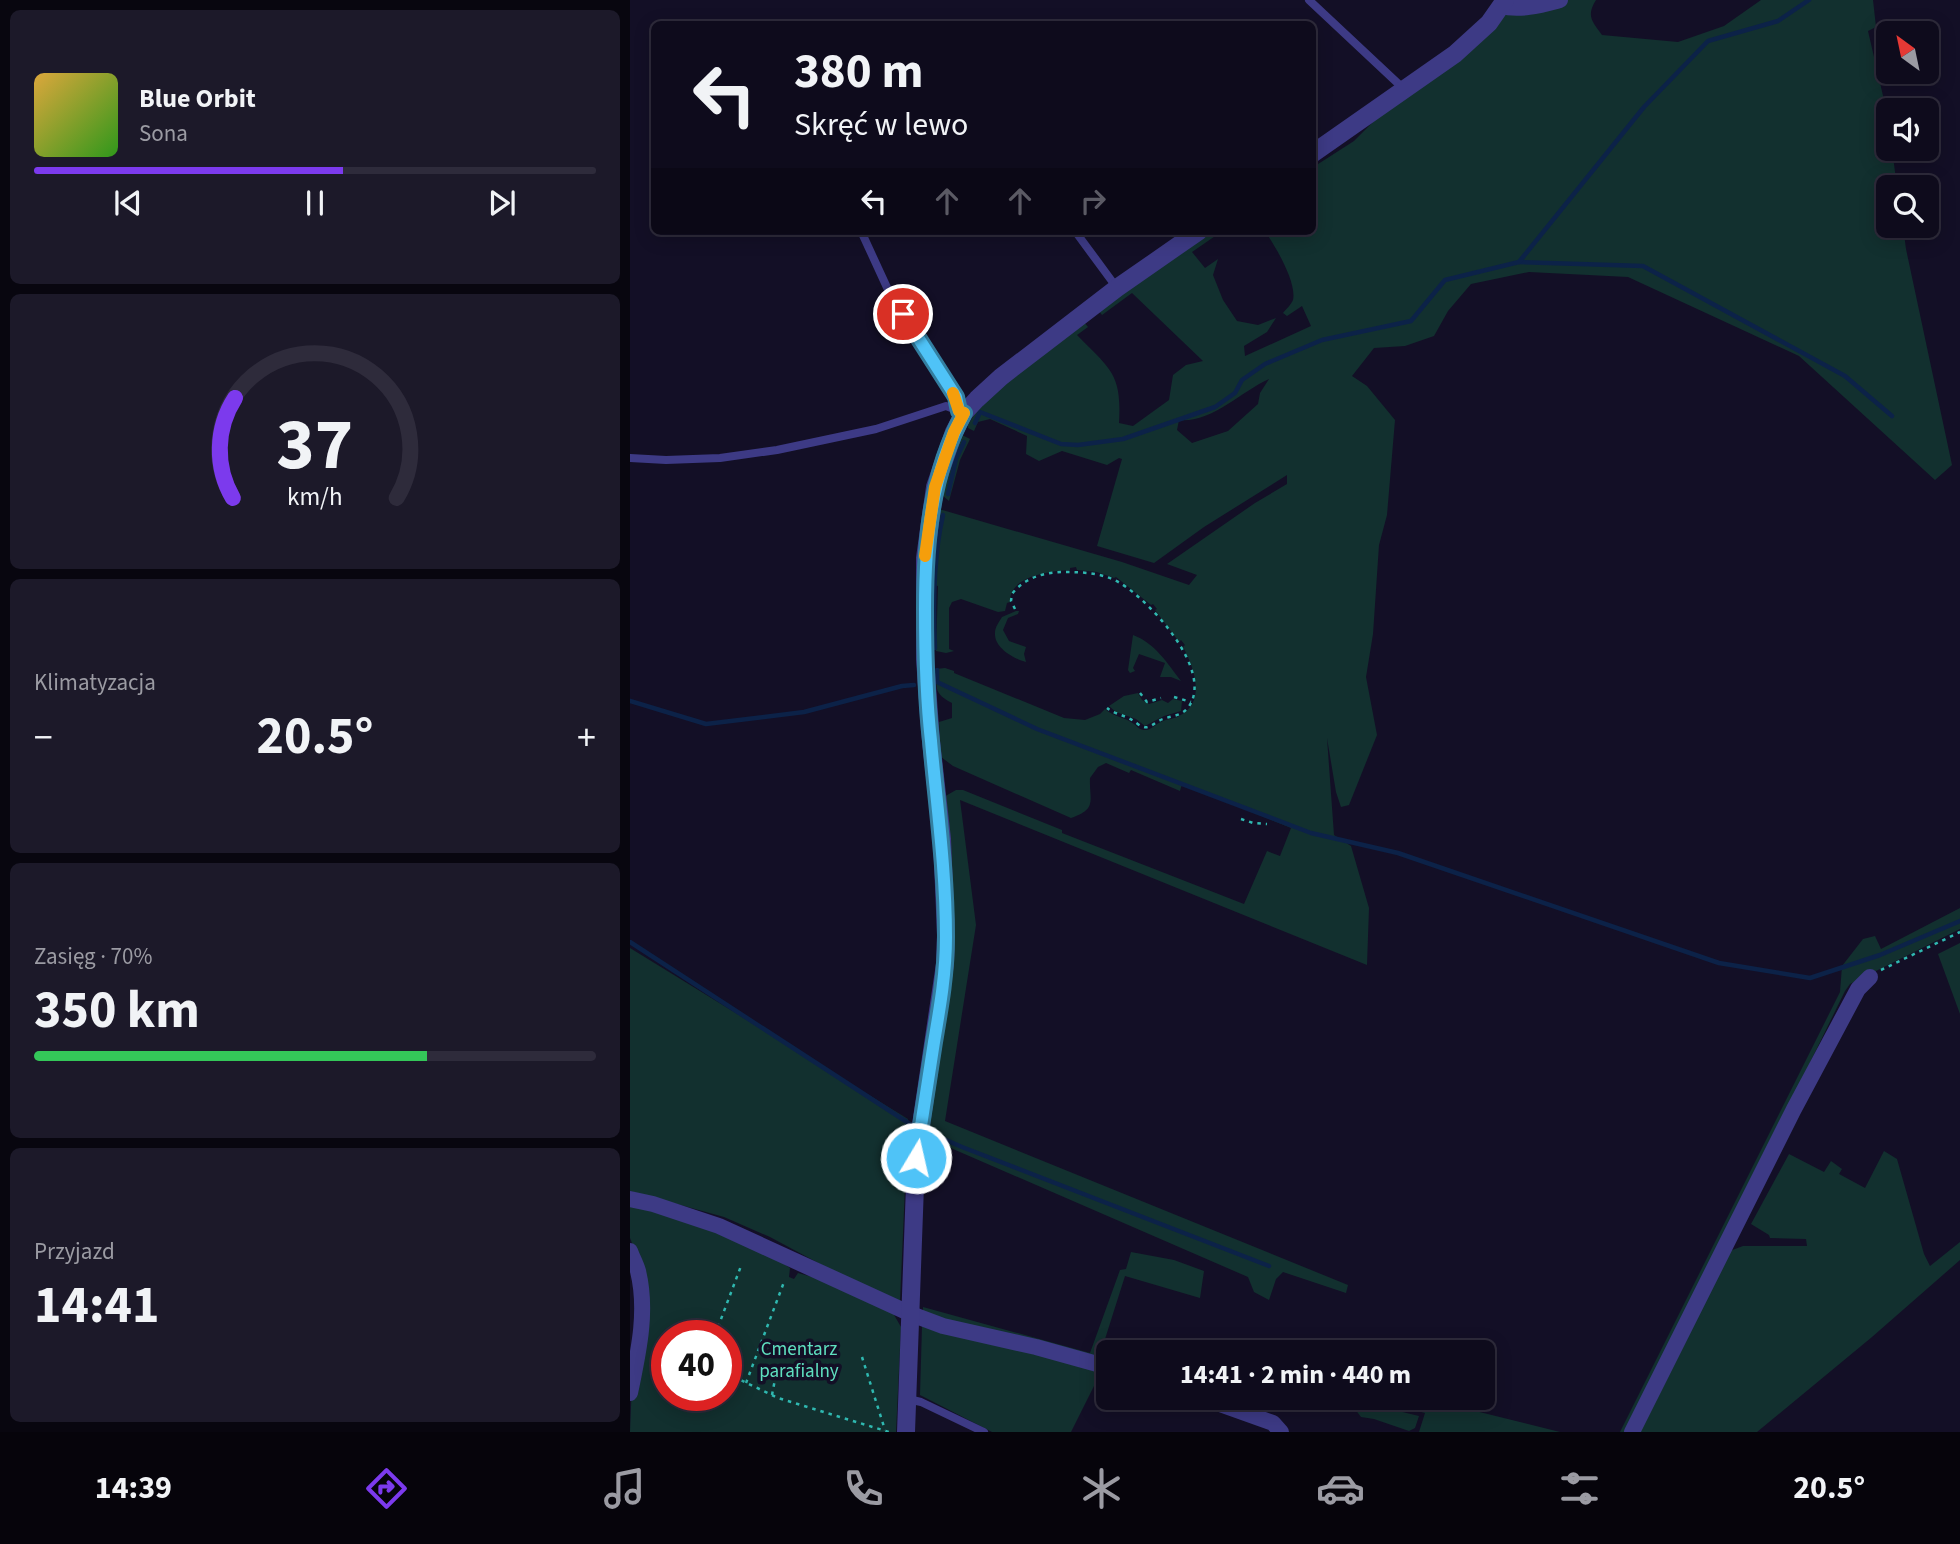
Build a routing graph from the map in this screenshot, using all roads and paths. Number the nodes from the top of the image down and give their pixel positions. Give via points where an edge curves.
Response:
1 (1308, 0) edge
2 (1559, 0) edge
3 (1503, 3) edge
4 (1405, 90) junction
5 (1316, 150) edge
6 (863, 235) edge
7 (1078, 235) edge
8 (1193, 235) edge
9 (1117, 288) junction
10 (962, 412) junction
11 (630, 458) edge
12 (1015, 610) dead end
13 (1140, 693) dead end
14 (1174, 697) dead end
15 (1161, 698) dead end
16 (1191, 702) junction
17 (1107, 708) dead end
18 (1241, 819) dead end
19 (1267, 824) dead end
20 (1960, 932) edge
21 (1870, 977) joint
22 (630, 1199) edge
23 (630, 1251) edge
24 (741, 1266) dead end
25 (785, 1282) dead end
26 (911, 1314) junction
27 (721, 1320) edge
28 (862, 1357) dead end
29 (1096, 1364) edge
30 (776, 1374) dead end
31 (742, 1381) edge
32 (746, 1383) junction
33 (630, 1393) edge
34 (772, 1396) junction
35 (908, 1399) junction
36 (1237, 1410) edge
37 (887, 1432) edge
38 (906, 1432) edge
39 (984, 1432) edge
40 (1281, 1432) edge
41 (1632, 1432) edge

1 - 4 lane
2 - 3 street via 1511,9
3 - 4 street via 1489,23 1455,54
4 - 5 street
6 - 10 lane via 890,294
7 - 9 lane
8 - 9 street
9 - 10 street
10 - 11 lane via 946,406 876,429 743,455
10 - 26 street via 935,487 925,558 925,659 946,936 916,1158
12 - 16 path via 1014,590 1047,573 1084,572 1121,584 1151,608 1183,650 1193,676
13 - 15 path via 1147,702
14 - 16 path
16 - 17 path via 1180,714 1146,728
18 - 19 path
20 - 21 path
21 - 41 street via 1858,989 1794,1109
22 - 26 street via 719,1226
23 - 33 street via 638,1271 641,1327
24 - 27 path
25 - 32 path
26 - 29 street
26 - 35 street
28 - 37 path
30 - 34 path
31 - 32 path
32 - 34 path
34 - 37 path
35 - 38 street
35 - 39 lane
36 - 40 street via 1273,1423

